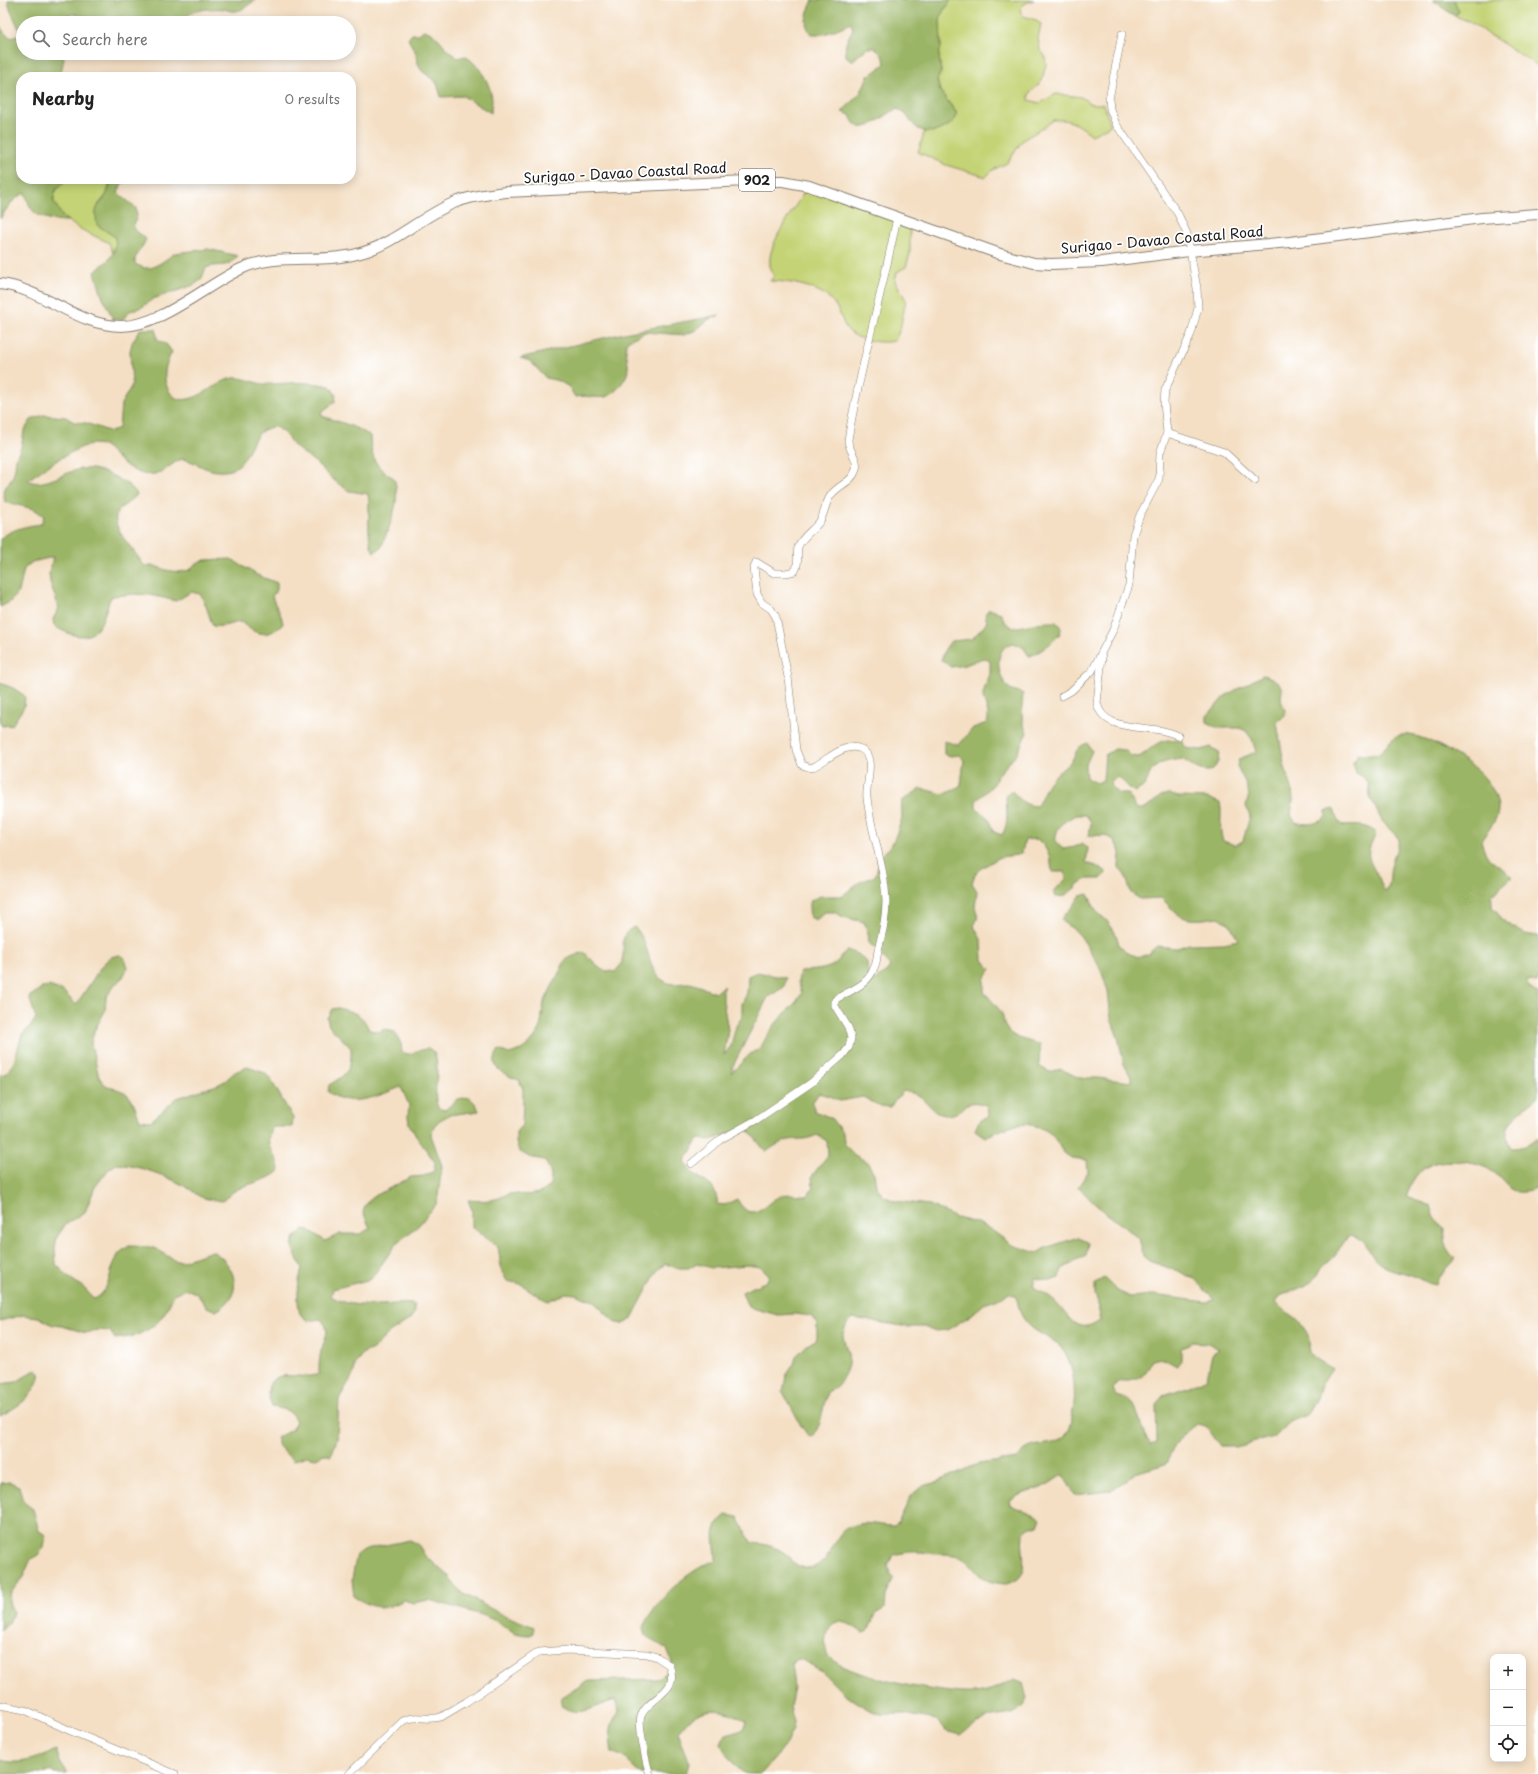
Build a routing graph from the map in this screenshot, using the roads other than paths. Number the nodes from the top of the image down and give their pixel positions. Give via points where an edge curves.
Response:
1 (1122, 34) dead end
2 (1538, 214) edge
3 (897, 217) junction
4 (1190, 251) junction
5 (0, 284) edge
6 (1167, 433) junction
7 (1255, 480) dead end
8 (1103, 652) junction
9 (1062, 696) dead end
10 (1178, 736) dead end
11 (691, 1164) dead end
12 (0, 1705) edge
13 (175, 1774) edge
14 (349, 1774) edge
15 (650, 1774) edge

1 - 4 street via 1110,94 1111,113 1127,142 1178,214 1187,234
2 - 4 highway, Surigao - Davao Coastal Road / 902
3 - 4 highway, Surigao - Davao Coastal Road / 902 via 1000,254 1034,262 1102,262
3 - 5 highway, Surigao - Davao Coastal Road / 902 via 808,186 767,180 506,192 455,202 386,242 356,255 259,262 233,273 163,314 135,325 116,326 92,322 26,290
3 - 11 street via 888,267 849,434 848,444 856,462 856,470 849,480 830,496 820,520 800,543 796,571 774,573 756,562 754,568 757,594 776,617 788,677 794,739 802,765 811,768 850,748 861,749 868,756 870,767 866,794 886,900 884,930 871,975 856,989 836,1000 835,1006 848,1027 851,1038 843,1055 811,1083 756,1120 721,1139
4 - 6 street via 1198,308 1191,334 1165,390
6 - 7 street via 1224,452
6 - 8 street via 1160,453 1158,483 1140,515 1133,535 1127,595
8 - 9 street via 1089,675
8 - 10 street via 1097,703 1105,718 1117,724 1158,729
12 - 13 street via 25,1710
14 - 15 street via 403,1721 412,1718 441,1717 534,1654 546,1650 647,1654 669,1665 671,1676 668,1688 647,1708 640,1721

